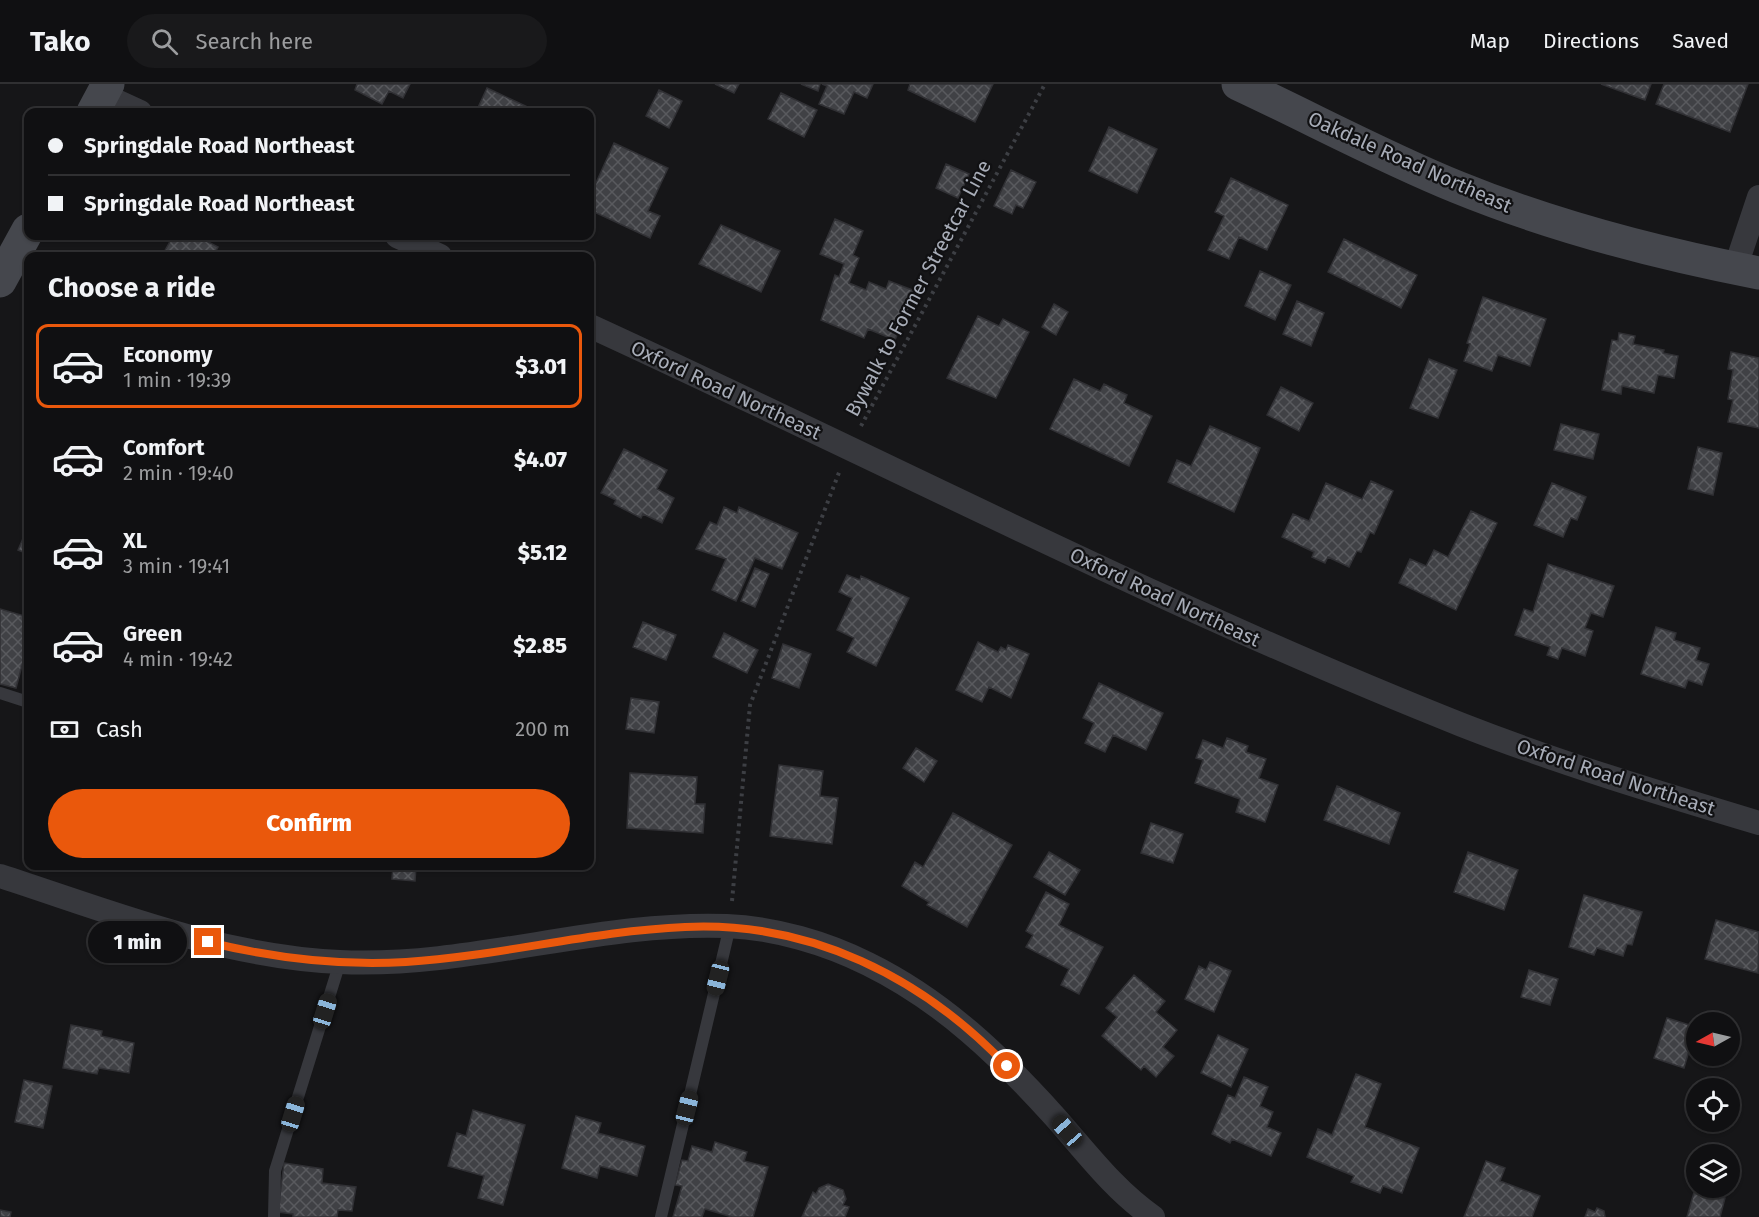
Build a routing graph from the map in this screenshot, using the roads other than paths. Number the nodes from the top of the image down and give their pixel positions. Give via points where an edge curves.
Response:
1 (1238, 84) edge
2 (96, 94) edge
3 (130, 108) edge
4 (1759, 197) edge
5 (24, 237) edge
6 (405, 240) edge
7 (431, 252) edge
8 (1747, 271) edge
9 (0, 281) edge
10 (594, 328) edge
11 (0, 693) edge
12 (24, 701) edge
13 (1759, 823) edge
14 (0, 876) edge
15 (730, 926) junction
16 (340, 962) junction
17 (274, 1217) edge
18 (661, 1217) edge
19 (1153, 1217) edge

1 - 8 street, Oakdale Road Northeast via 1501,204 1646,249
2 - 3 street
4 - 8 street
5 - 9 street
6 - 7 street
10 - 13 street, Oxford Road Northeast via 1247,635 1368,687 1564,762
11 - 12 lane
14 - 16 street via 251,953
15 - 16 street via 632,931 474,956
15 - 18 lane
15 - 19 street via 824,945 913,988 991,1050 1107,1177
16 - 17 lane via 276,1171

